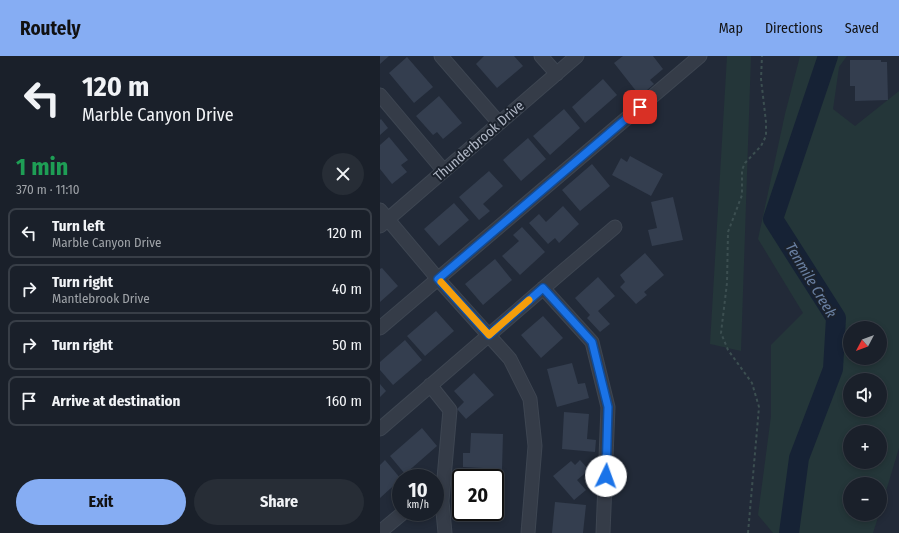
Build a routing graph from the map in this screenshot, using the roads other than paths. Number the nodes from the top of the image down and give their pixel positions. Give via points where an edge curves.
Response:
1 (441, 56) edge
2 (541, 56) edge
3 (577, 56) edge
4 (700, 56) edge
5 (556, 74) junction
6 (380, 95) edge
7 (500, 123) junction
8 (444, 171) junction
9 (383, 218) edge
10 (615, 227) dead end
11 (438, 279) junction
12 (543, 288) junction
13 (380, 328) edge
14 (489, 335) junction
15 (430, 385) junction
16 (380, 429) edge
17 (443, 469) edge
18 (393, 521) edge
19 (443, 521) edge
20 (380, 532) edge
21 (445, 533) edge
22 (528, 533) edge
23 (603, 533) edge

1 - 7 street
2 - 5 street
3 - 5 street, Thunderbrook Drive
4 - 11 street
5 - 7 street, Thunderbrook Drive
6 - 8 street
7 - 8 street, Thunderbrook Drive
8 - 9 street, Thunderbrook Drive
9 - 11 street
10 - 12 street
11 - 13 street
11 - 14 street
12 - 14 street
12 - 23 street via 592,342 608,407
14 - 15 street
14 - 22 street via 510,359 530,399 535,446
15 - 16 street
15 - 17 street via 450,410
18 - 20 street
19 - 21 street

